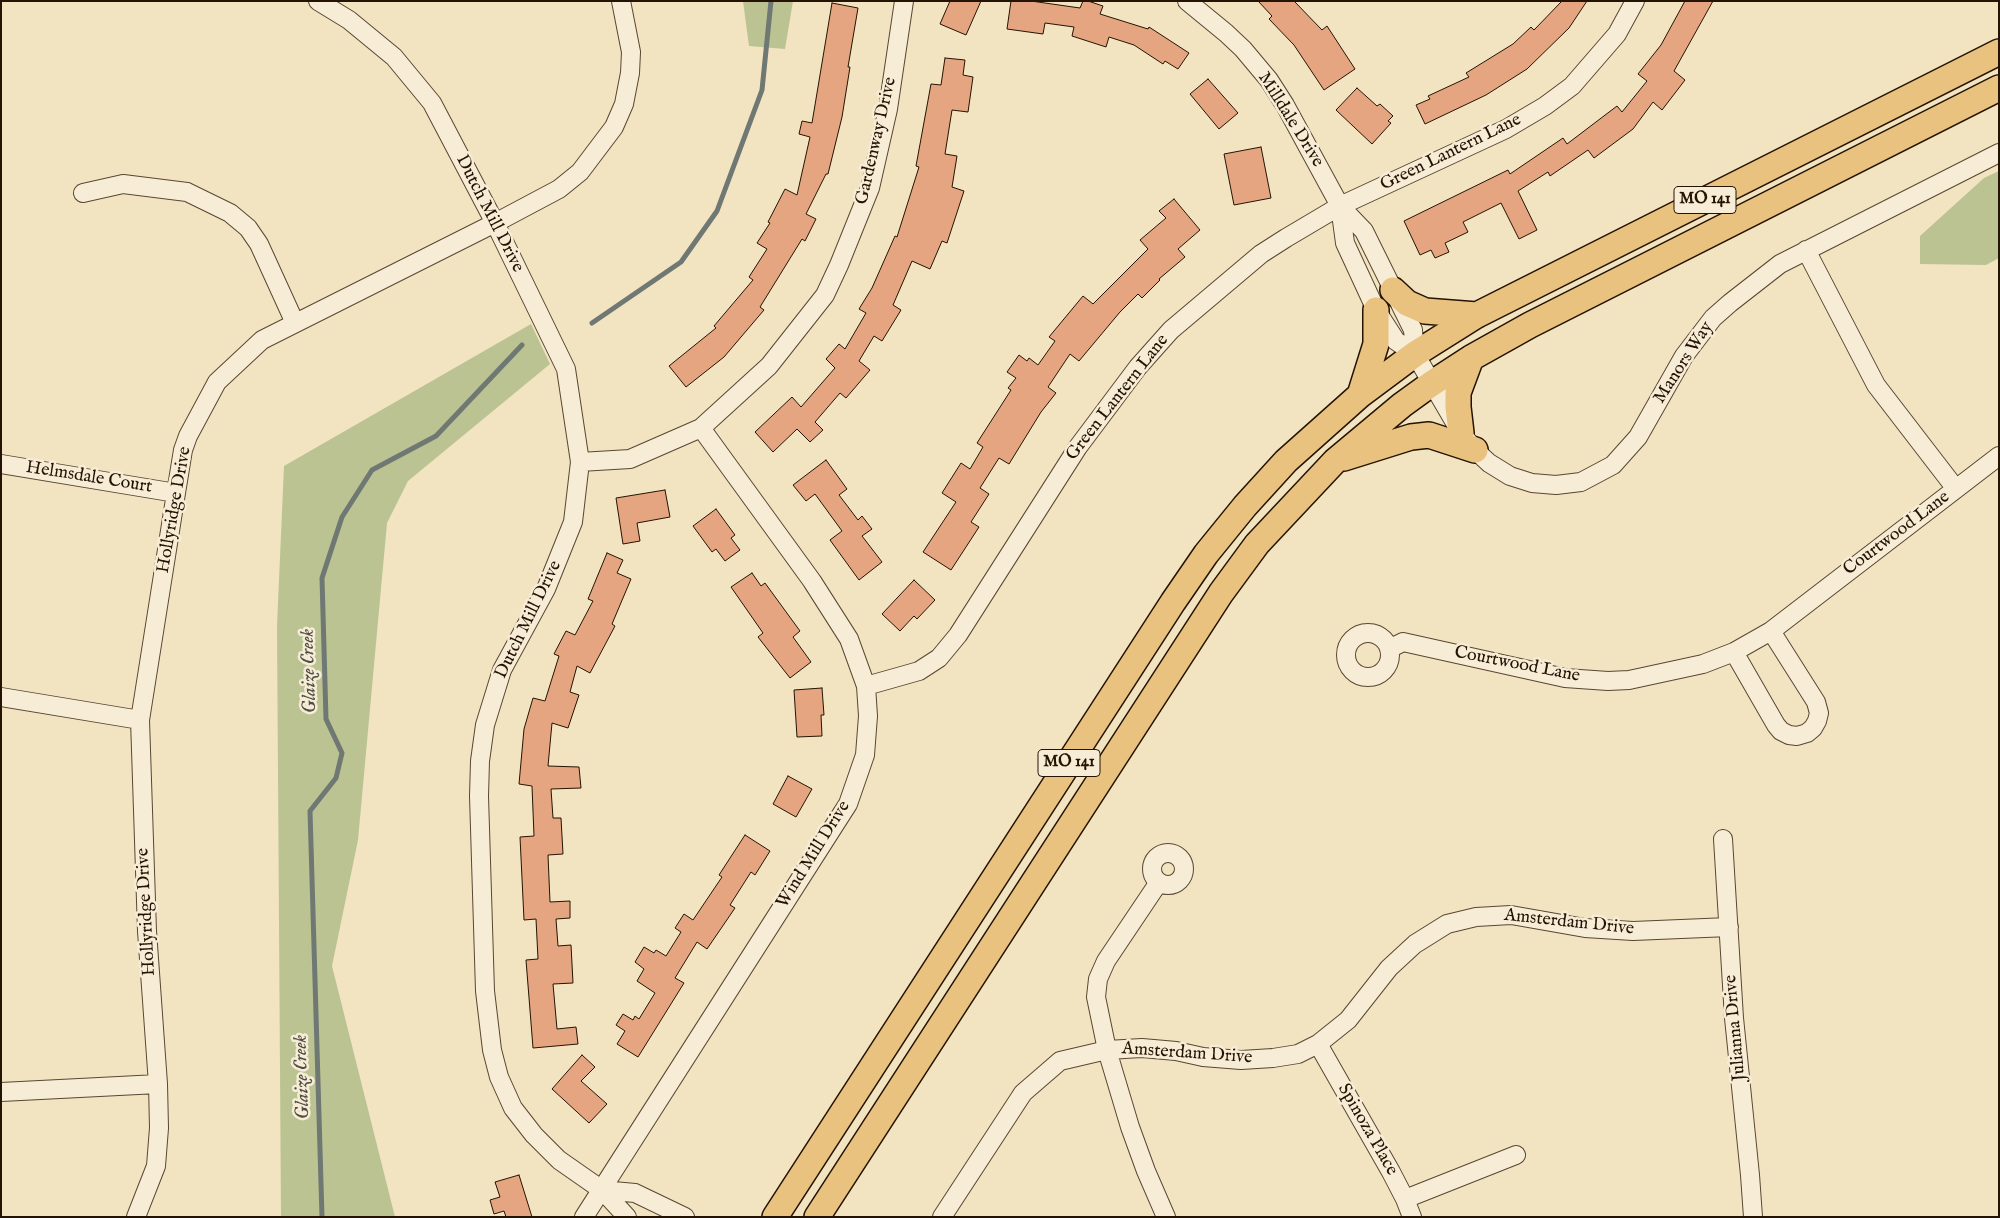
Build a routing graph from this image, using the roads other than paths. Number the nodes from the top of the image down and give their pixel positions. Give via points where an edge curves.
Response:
1 (318, 1) edge
2 (621, 1) edge
3 (904, 1) edge
4 (1187, 1) edge
5 (1635, 1) edge
6 (1999, 52) edge
7 (1999, 88) edge
8 (1999, 153) edge
9 (82, 194) dead end
10 (1340, 206) junction
11 (495, 224) junction
12 (1806, 250) junction
13 (1393, 290) junction
14 (1376, 310) junction
15 (1476, 315) junction
16 (295, 324) junction
17 (1415, 354) junction
18 (1471, 358) junction
19 (1431, 384) junction
20 (1360, 395) junction
21 (702, 428) junction
22 (1468, 441) junction
23 (1999, 456) edge
24 (1335, 461) junction
25 (580, 462) junction
26 (1, 464) edge
27 (1956, 489) junction
28 (176, 493) junction
29 (1771, 631) junction
30 (1389, 649) dead end
31 (1734, 652) junction
32 (866, 686) junction
33 (1, 697) edge
34 (140, 720) junction
35 (1723, 839) dead end
36 (1159, 882) dead end
37 (1729, 928) junction
38 (1318, 1044) junction
39 (1107, 1050) junction
40 (158, 1084) junction
41 (1, 1092) edge
42 (1516, 1155) dead end
43 (602, 1190) junction
44 (1405, 1199) junction
45 (136, 1217) edge
46 (584, 1217) edge
47 (627, 1217) edge
48 (685, 1217) edge
49 (775, 1217) edge
50 (817, 1217) edge
51 (942, 1217) edge
52 (1166, 1217) edge
53 (1412, 1217) edge
54 (1752, 1217) edge

1 - 11 street, Dutch Mill Drive via 394,57 432,103
2 - 11 street, Hollyridge Drive via 631,52 630,73 624,104 614,126 580,172 559,189
3 - 21 street, Gardenway Drive via 888,109 870,188 829,287 769,366
4 - 10 street, Milldale Drive via 1237,44 1269,80 1286,105
5 - 10 street, Green Lantern Lane via 1617,34 1572,86 1545,106 1506,128
6 - 15 highway, MO 141
7 - 18 highway, MO 141 via 1530,325
8 - 12 street, Manors Way
9 - 16 street via 123,184 188,192 230,214 248,228 259,244
10 - 13 street, Milldale Drive via 1364,231
10 - 14 street, Milldale Drive via 1345,244
10 - 32 street, Green Lantern Lane via 1261,254 1171,330 1138,367 1078,447 963,627 939,658 919,671
11 - 16 street, Hollyridge Drive
11 - 25 street, Dutch Mill Drive via 566,370
12 - 22 street, Manors Way via 1780,264 1712,318 1684,356 1638,437 1613,465 1581,482 1532,483 1510,476 1489,463
12 - 27 street via 1876,385
13 - 15 highway via 1407,304 1425,311
13 - 17 street, Milldale Drive via 1413,330
14 - 17 street, Milldale Drive via 1396,341
14 - 20 highway via 1376,344
15 - 17 highway, MO 141
16 - 28 street, Hollyridge Drive via 262,340 217,382 188,436
17 - 19 street, Manors Way
17 - 20 highway, MO 141
18 - 19 highway, MO 141
18 - 22 highway via 1458,392
19 - 22 street, Manors Way
19 - 24 highway, MO 141
20 - 49 highway, MO 141 via 1286,462 1206,554
21 - 25 street, Gardenway Drive via 630,459
21 - 32 street, Wind Mill Drive via 818,589 849,639
22 - 24 highway via 1430,435 1411,437
23 - 27 street, Courtwood Lane
24 - 50 highway, MO 141 via 1257,544 1221,593
25 - 43 street, Dutch Mill Drive via 574,522 546,589 502,670 492,698 480,761 479,796 485,991 492,1050 499,1077 513,1108 534,1135 559,1160
26 - 28 street, Helmsdale Court
27 - 29 street, Courtwood Lane
28 - 34 street, Hollyridge Drive
29 - 31 street, Courtwood Lane
29 - 31 street via 1816,702 1817,721 1807,733 1789,735 1776,726
30 - 31 street, Courtwood Lane via 1403,642 1565,678 1608,681 1628,680 1703,664
32 - 43 street, Wind Mill Drive via 865,755 848,804
33 - 34 street
34 - 40 street, Hollyridge Drive via 147,931
35 - 37 street, Julianna Drive
36 - 39 street via 1115,945 1098,979 1098,1007
37 - 38 street, Amsterdam Drive via 1633,931 1585,928 1511,915 1476,917 1446,924 1415,944 1389,968 1348,1020
37 - 54 street, Julianna Drive
38 - 39 street, Amsterdam Drive via 1298,1054 1241,1060 1150,1049
38 - 44 street, Spinoza Place
39 - 51 street, Amsterdam Drive via 1060,1060 1024,1093
39 - 52 street via 1142,1162
40 - 41 street
40 - 45 street, Hollyridge Drive via 156,1166
42 - 44 street
43 - 46 street, Wind Mill Drive
43 - 47 street, Dutch Mill Drive
43 - 48 street, Dutch Mill Drive via 635,1193
44 - 53 street, Spinoza Place

